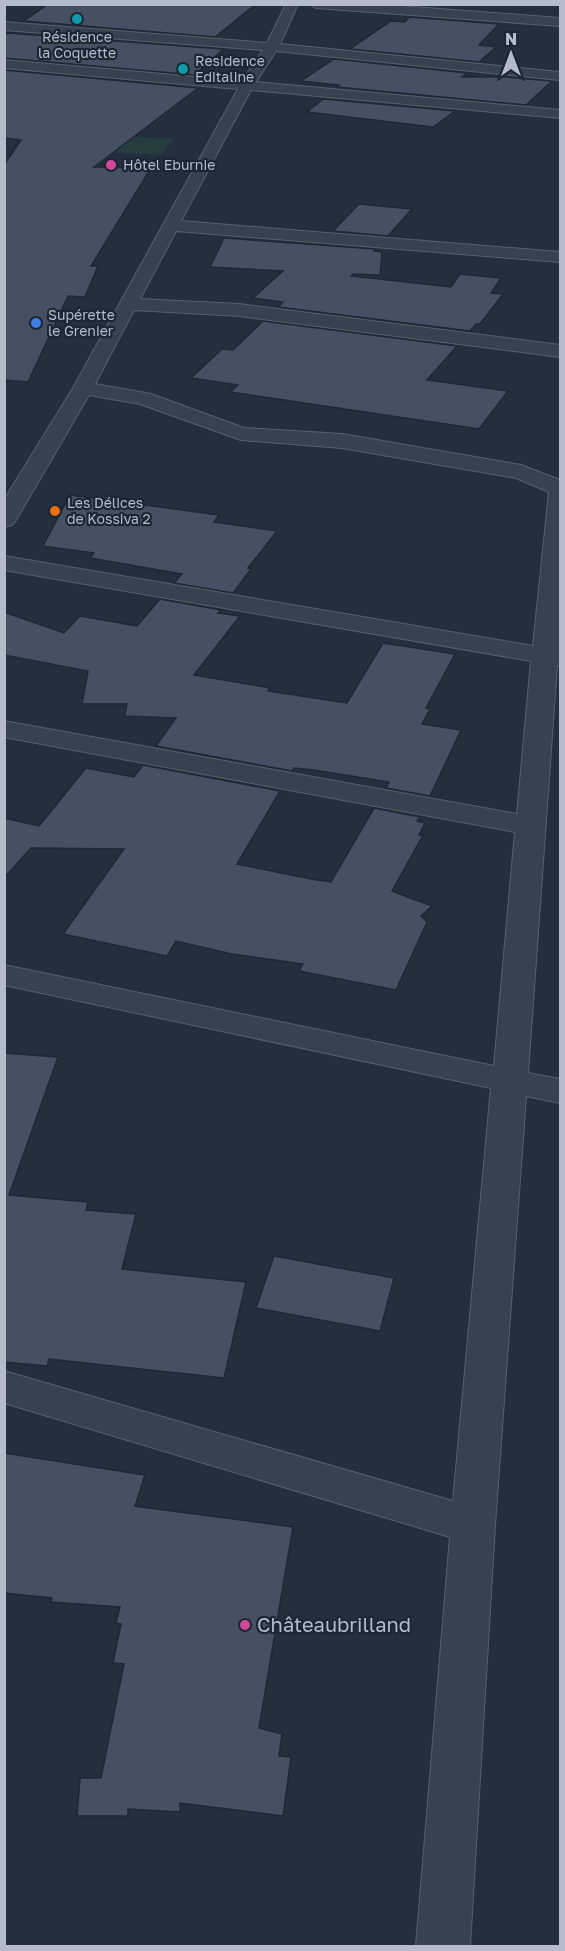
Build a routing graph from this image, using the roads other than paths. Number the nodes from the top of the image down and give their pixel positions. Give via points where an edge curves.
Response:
1 (292, 4) edge
2 (316, 4) edge
3 (561, 22) edge
4 (4, 26) edge
5 (272, 46) junction
6 (4, 64) edge
7 (561, 76) edge
8 (248, 85) junction
9 (561, 114) edge
10 (170, 225) junction
11 (561, 257) edge
12 (128, 304) junction
13 (561, 351) edge
14 (83, 388) junction
15 (561, 488) edge
16 (561, 493) edge
17 (4, 520) edge
18 (4, 563) edge
19 (553, 657) edge
20 (4, 729) edge
21 (532, 826) junction
22 (4, 975) edge
23 (511, 1081) junction
24 (561, 1091) edge
25 (4, 1387) edge
26 (473, 1525) junction
27 (443, 1947) edge

1 - 5 street
2 - 3 street
4 - 5 street
5 - 7 street
5 - 8 street
6 - 8 street
8 - 9 street
8 - 10 street
10 - 11 street
10 - 12 street
12 - 13 street via 239,310
12 - 14 street
14 - 15 street via 144,399 242,434 342,441 521,472
14 - 17 street
16 - 19 street
18 - 19 street
19 - 21 street
20 - 21 street
21 - 23 street
22 - 23 street
23 - 24 street
23 - 26 street
25 - 26 street
26 - 27 street

